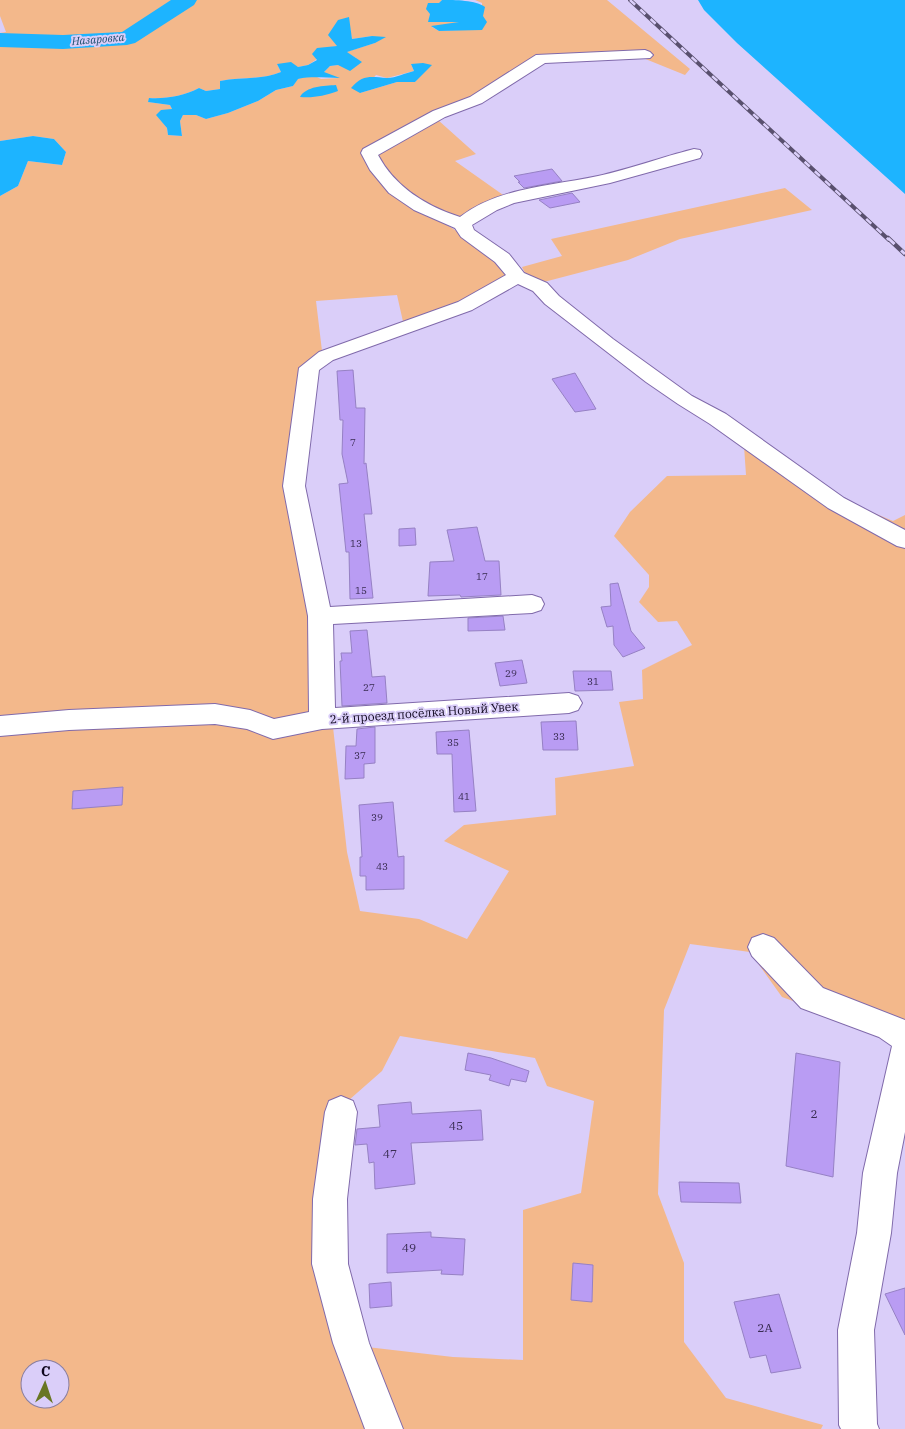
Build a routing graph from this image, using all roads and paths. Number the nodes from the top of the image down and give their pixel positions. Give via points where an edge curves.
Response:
1 (645, 55) dead end
2 (694, 154) dead end
3 (462, 224) junction
4 (517, 277) junction
5 (905, 540) edge
6 (532, 604) dead end
7 (320, 616) junction
8 (569, 703) dead end
9 (322, 719) junction
10 (0, 726) edge
11 (763, 947) dead end
12 (905, 1038) edge
13 (905, 1052) edge
14 (340, 1112) dead end
15 (384, 1429) edge
16 (860, 1429) edge

1 - 3 street via 541,58 476,100 439,114 369,153 391,187 436,216
2 - 3 street via 599,181 532,192 472,214
3 - 4 street via 467,234 502,258
4 - 5 street via 540,287 653,378 718,419 836,503
4 - 7 street, 2-й проезд посёлка Новый Увек via 464,306 326,356 309,368 294,486
6 - 7 street
7 - 9 street, 2-й проезд посёлка Новый Увек
8 - 9 street, 2-й проезд посёлка Новый Увек
9 - 10 street via 273,730 250,720 214,714
11 - 12 street via 812,998 890,1027
13 - 16 street via 880,1173 874,1233 856,1330
14 - 15 street via 330,1199 330,1264 351,1344

